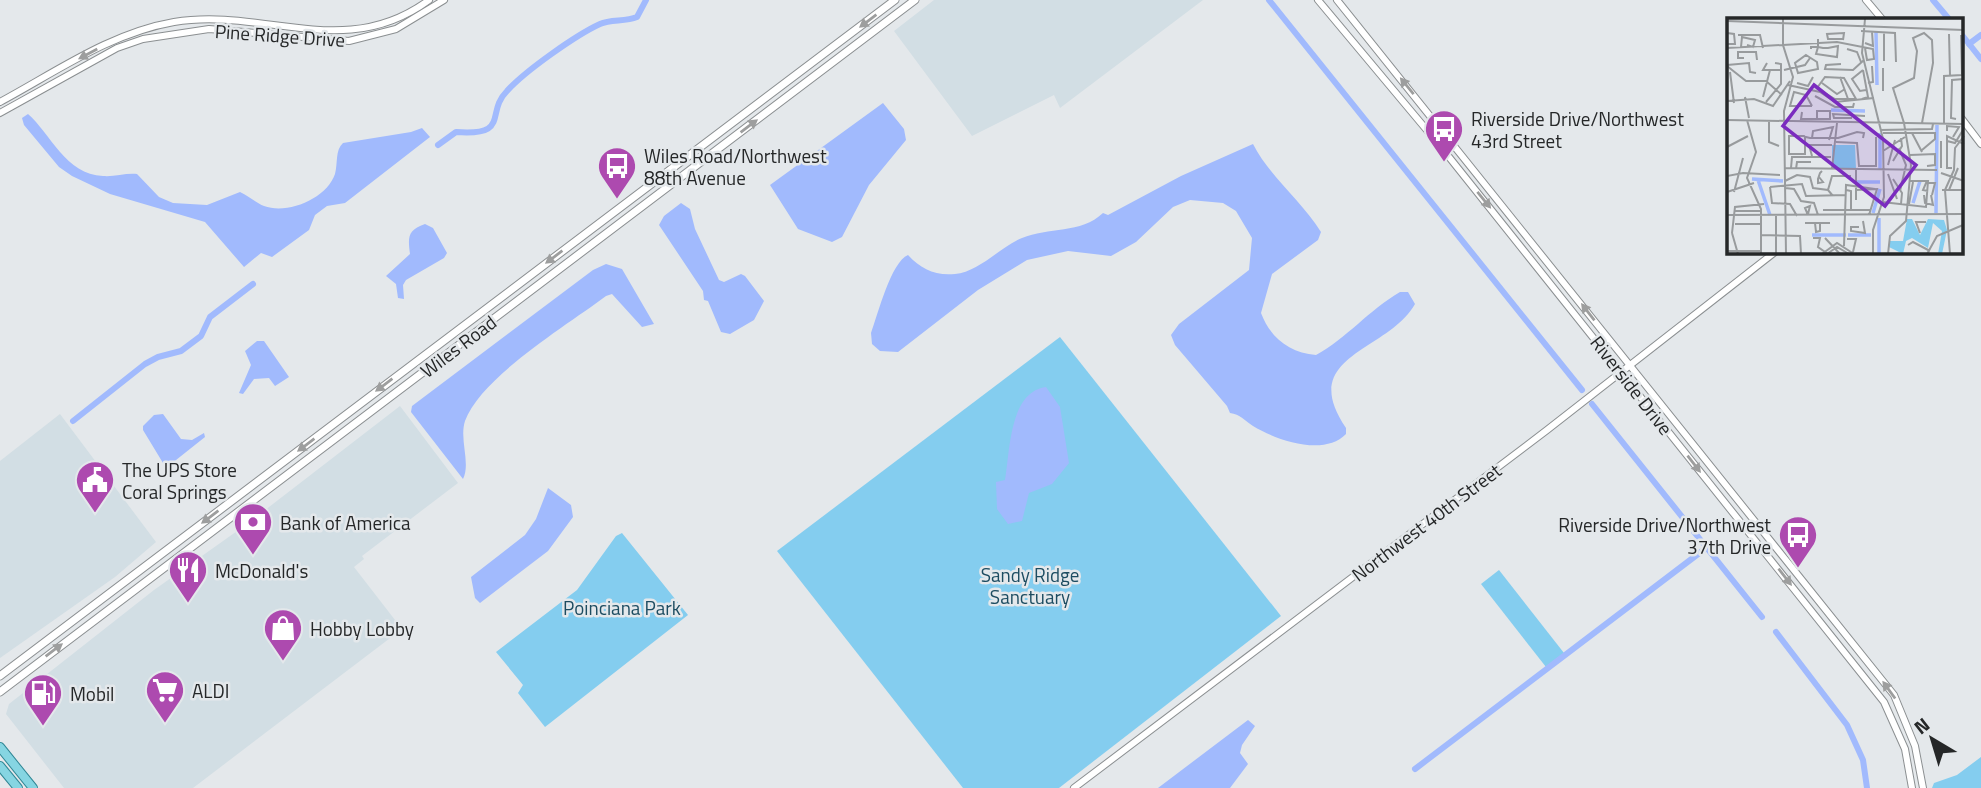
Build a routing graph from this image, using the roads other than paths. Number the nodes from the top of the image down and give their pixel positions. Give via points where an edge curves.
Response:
1 (429, 0) edge
2 (444, 0) edge
3 (895, 0) edge
4 (915, 0) edge
5 (1318, 0) edge
6 (1337, 0) edge
7 (1866, 0) edge
8 (1881, 18) edge
9 (0, 102) edge
10 (0, 113) edge
11 (1964, 122) edge
12 (1981, 144) edge
13 (1772, 254) edge
14 (1630, 365) junction
15 (1622, 372) junction
16 (0, 676) edge
17 (0, 692) edge
18 (0, 747) edge
19 (0, 766) edge
20 (18, 788) edge
21 (33, 788) edge
22 (1074, 788) edge
23 (1912, 788) edge
24 (1923, 788) edge

1 -> 9 street, Pine Ridge Drive via 392,22 342,32 229,20 174,22 93,50
2 - 10 street, Pine Ridge Drive via 396,29 349,41 209,29 143,39 117,48
3 -> 16 main road, Wiles Road
17 -> 4 main road, Wiles Road
5 -> 15 street, Riverside Drive
14 -> 6 street, Riverside Drive
7 - 8 street
11 - 12 street
13 - 14 street, Northwest 40th Street
14 - 15 street, Northwest 40th Street
24 -> 14 street, Riverside Drive via 1915,746 1894,695
15 - 22 street, Northwest 40th Street
15 -> 23 street, Riverside Drive via 1884,702 1905,749
18 - 21 main road
19 - 20 main road

